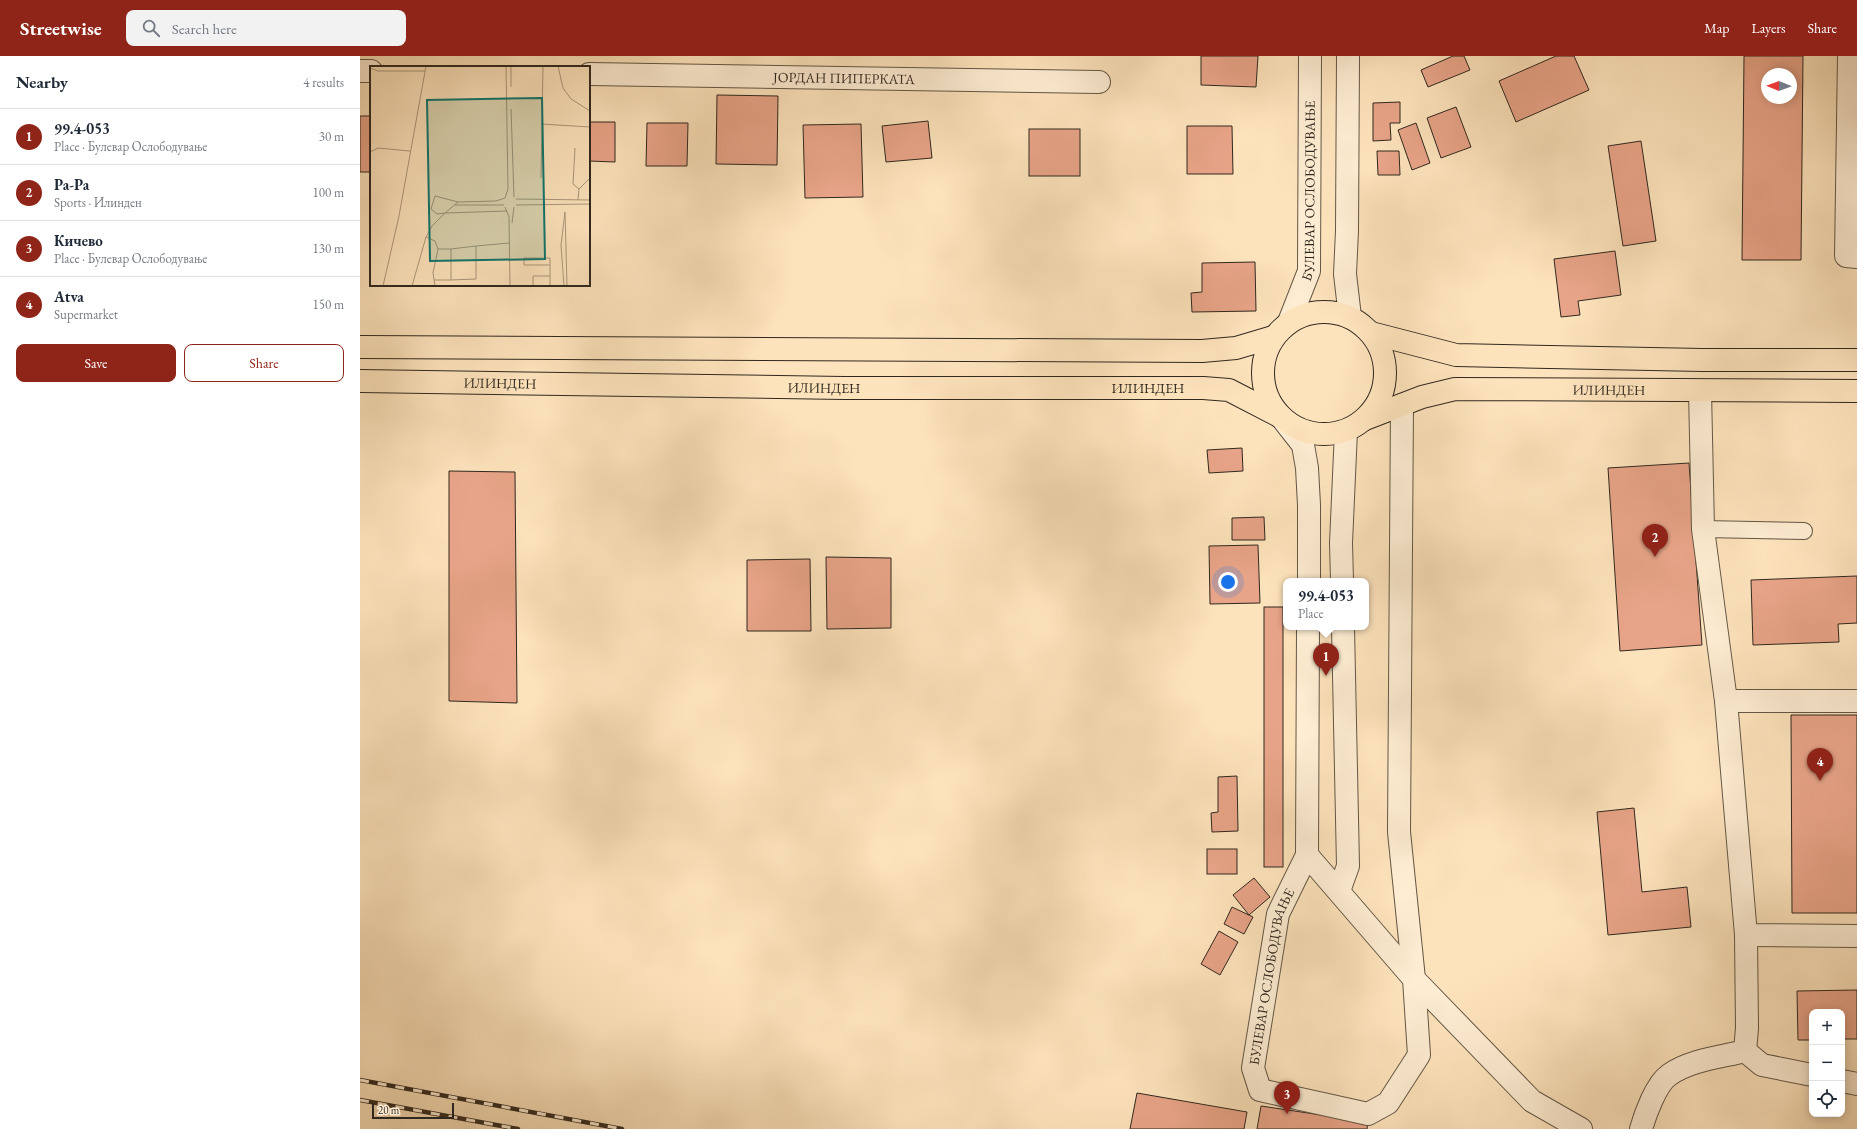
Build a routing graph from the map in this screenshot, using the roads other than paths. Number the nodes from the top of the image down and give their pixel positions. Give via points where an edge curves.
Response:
1 (1310, 56) edge
2 (1348, 56) edge
3 (1849, 56) edge
4 (596, 68) edge
5 (1099, 82) dead end
6 (1857, 256) edge
7 (1350, 317) junction
8 (1289, 322) junction
9 (1371, 333) junction
10 (1274, 337) junction
11 (360, 347) edge
12 (1857, 360) edge
13 (360, 381) edge
14 (1700, 391) junction
15 (1857, 391) edge
16 (1402, 405) junction
17 (1281, 417) junction
18 (1365, 419) junction
19 (1346, 431) junction
20 (1703, 529) junction
21 (1804, 531) dead end
22 (1308, 578) edge
23 (1342, 578) edge
24 (1308, 630) edge
25 (1343, 630) edge
26 (1726, 701) junction
27 (1857, 701) edge
28 (1307, 855) junction
29 (1339, 891) junction
30 (1746, 935) junction
31 (1857, 936) edge
32 (1414, 979) junction
33 (1745, 1051) junction
34 (1809, 1074) edge
35 (1845, 1082) edge
36 (1857, 1084) edge
37 (1581, 1129) edge
38 (1641, 1129) edge

1 - 8 street, БУЛЕВАР ОСЛОБОДУВАЊЕ via 1309,271
2 - 7 street via 1345,274
3 - 6 street via 1846,256
4 - 5 street, ЈОРДАН ПИПЕРКАТА
7 - 8 main road, ИЛИНДЕН via 1335,312 1319,311
7 - 9 main road, ИЛИНДЕН
8 - 10 main road, ИЛИНДЕН
9 - 12 main road, ИЛИНДЕН via 1456,355
9 - 18 main road, ИЛИНДЕН via 1381,349 1385,367 1384,386 1377,404
10 - 11 main road, ИЛИНДЕН via 1236,348 1202,351
10 - 17 main road, ИЛИНДЕН via 1266,353 1262,370 1264,388 1270,403
13 - 17 main road, ИЛИНДЕН via 844,388 1203,388 1229,390
14 - 15 main road, ИЛИНДЕН
14 - 16 main road, ИЛИНДЕН via 1455,389
14 - 20 street
16 - 18 main road, ИЛИНДЕН
16 - 32 street via 1400,832
17 - 19 main road, ИЛИНДЕН via 1305,432 1332,434
17 - 22 street via 1302,445 1307,468
18 - 19 main road, ИЛИНДЕН
19 - 23 street
20 - 21 lane
20 - 26 street
24 - 28 street, БУЛЕВАР ОСЛОБОДУВАЊЕ
25 - 29 street via 1348,866
26 - 27 street
26 - 30 street
28 - 29 street
28 - 32 street, БУЛЕВАР ОСЛОБОДУВАЊЕ via 1278,914 1252,1068 1260,1090 1368,1114 1388,1103 1419,1055
29 - 32 street
30 - 31 street
30 - 33 street
32 - 37 street via 1532,1101
33 - 34 street via 1762,1065
33 - 38 street via 1688,1065 1668,1075 1646,1112
35 - 36 street

